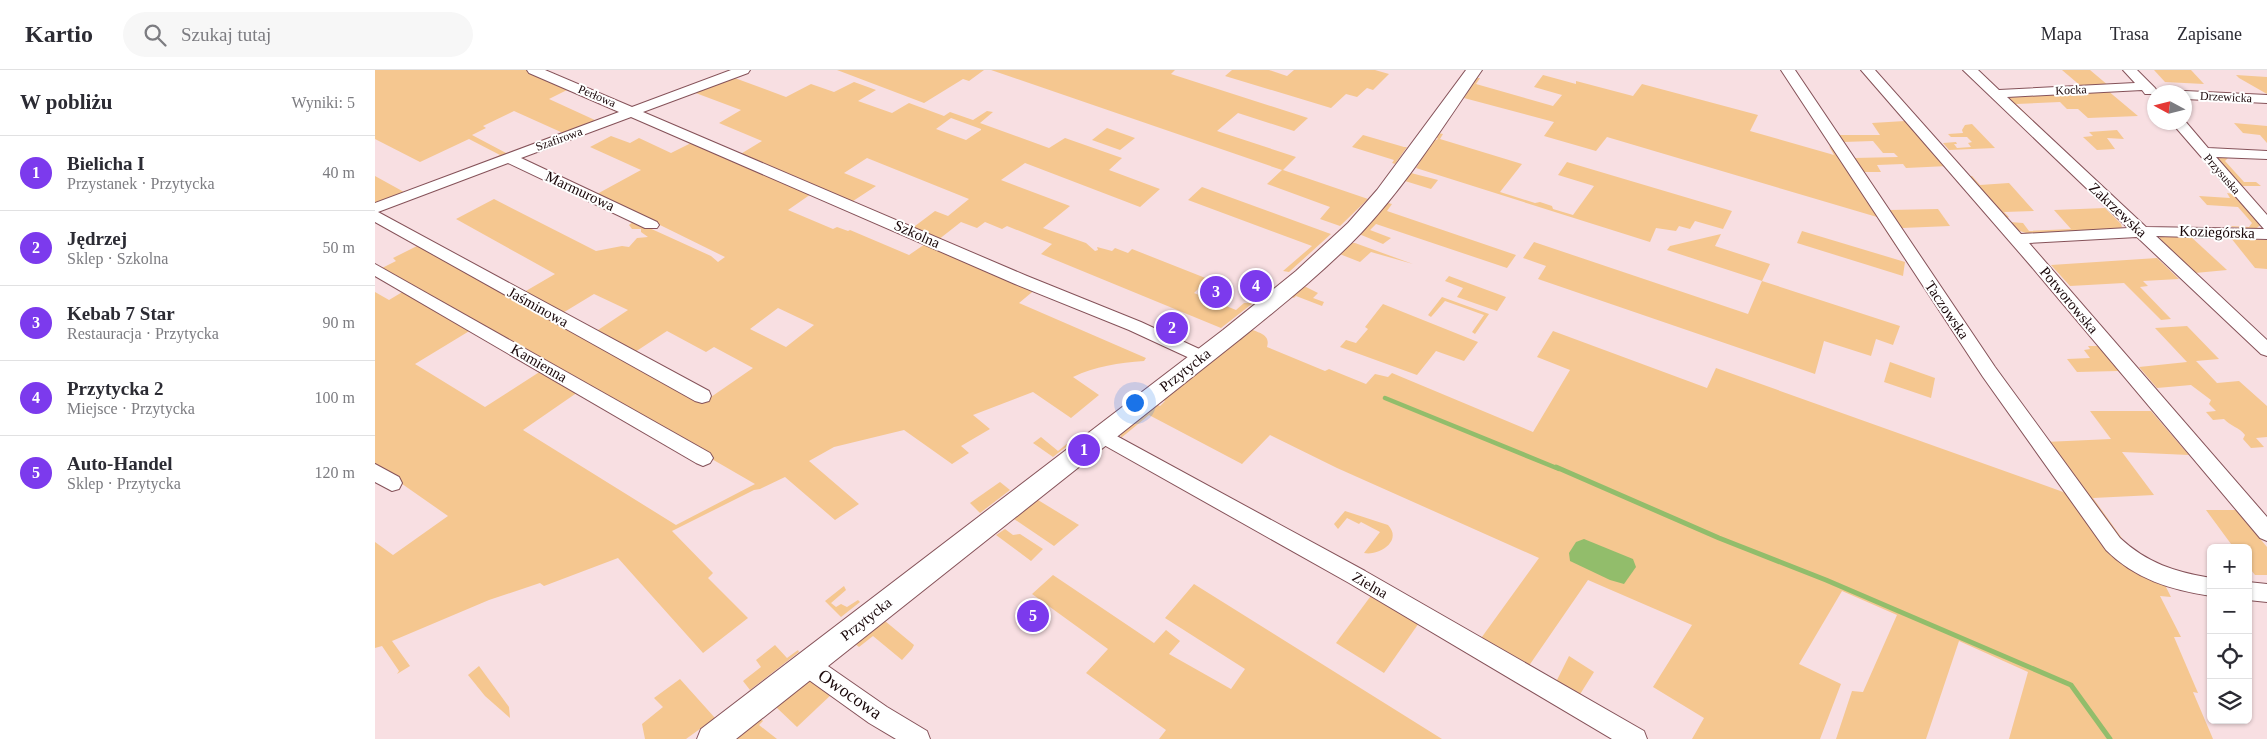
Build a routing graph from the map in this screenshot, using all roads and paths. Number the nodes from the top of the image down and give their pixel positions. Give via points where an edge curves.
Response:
1 (534, 70) edge
2 (743, 70) edge
3 (1474, 70) edge
4 (1788, 70) edge
5 (1868, 70) edge
6 (1970, 70) edge
7 (2130, 70) edge
8 (2147, 87) edge
9 (2147, 92) edge
10 (1995, 94) junction
11 (2192, 95) edge
12 (2267, 99) edge
13 (631, 112) junction
14 (2185, 130) edge
15 (2203, 152) junction
16 (2267, 155) edge
17 (509, 158) junction
18 (375, 208) edge
19 (375, 216) edge
20 (651, 225) dead end
21 (2267, 225) edge
22 (2140, 231) junction
23 (2267, 234) edge
24 (2017, 239) junction
25 (375, 269) edge
26 (2267, 350) edge
27 (1202, 357) junction
28 (702, 396) dead end
29 (1102, 435) junction
30 (703, 458) dead end
31 (375, 472) edge
32 (392, 484) dead end
33 (2267, 532) edge
34 (2207, 586) edge
35 (2252, 591) edge
36 (2267, 592) edge
37 (809, 664) junction
38 (712, 739) edge
39 (918, 739) edge
40 (1635, 739) edge

1 - 13 street, Perłowa
2 - 13 street, Szafirowa
3 - 27 main road, Przytycka via 1369,212 1295,281
4 - 34 street, Taczowska via 1989,372 2113,544 2145,570
5 - 24 street, Potworowska
6 - 10 street, Zakrzewska
7 - 8 street
9 - 10 street, Kocka
10 - 22 street, Zakrzewska
11 - 12 street, Drzewicka
13 - 17 street, Szafirowa
13 - 27 street, Szkolna
14 - 15 street, Przysuska
15 - 16 street
15 - 21 street, Przysuska
17 - 18 street, Szafirowa
17 - 20 street, Marmurowa
19 - 28 street, Jaśminowa
22 - 23 street, Koziegórska
22 - 24 street, Koziegórska
22 - 26 street, Zakrzewska
24 - 33 street, Potworowska
25 - 30 street, Kamienna
27 - 29 main road, Przytycka
29 - 37 main road, Przytycka
29 - 40 street, Zielna via 1373,586
31 - 32 street
35 - 36 street
37 - 38 main road, Przytycka
37 - 39 street, Owocowa via 878,715

